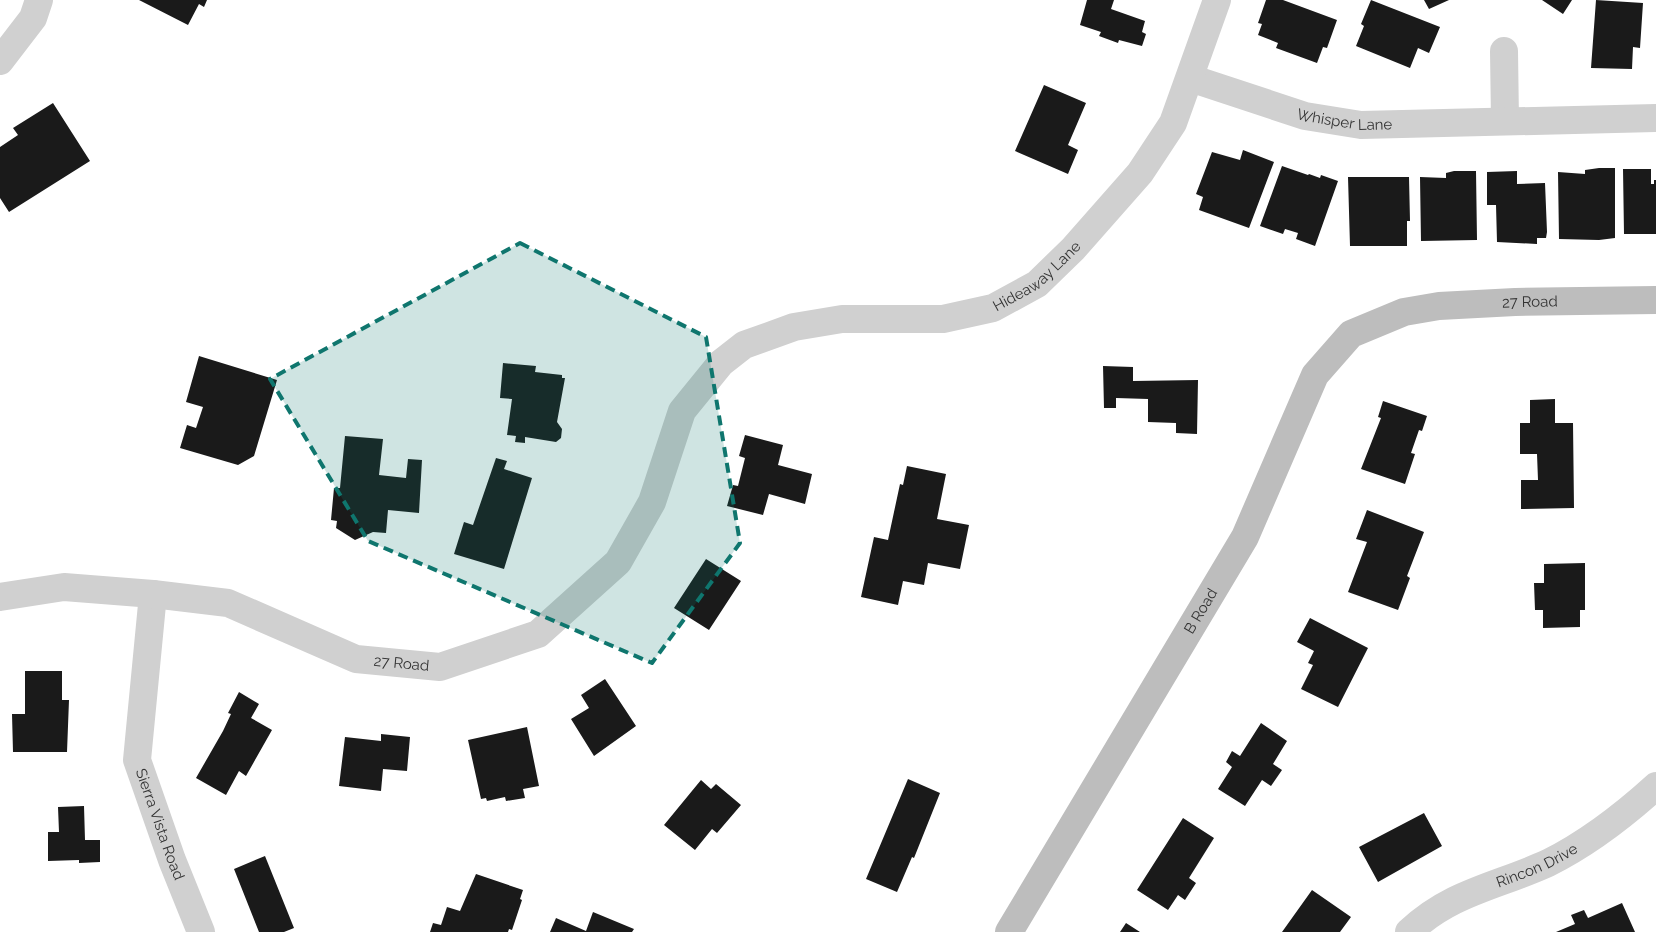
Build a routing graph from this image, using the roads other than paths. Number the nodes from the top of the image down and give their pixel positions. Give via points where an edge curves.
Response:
1 (39, 0) edge
2 (1218, 0) edge
3 (1504, 51) dead end
4 (0, 61) edge
5 (1190, 78) junction
6 (1656, 118) edge
7 (1505, 122) junction
8 (1656, 300) edge
9 (1404, 312) joint
10 (721, 363) joint
11 (152, 594) junction
12 (0, 597) edge
13 (1656, 786) edge
14 (201, 932) edge
15 (1009, 932) edge
16 (1409, 932) edge

1 - 4 street via 33,18
2 - 5 street, Hideaway Lane
3 - 7 street
5 - 7 street, Whisper Lane via 1305,116 1361,125
5 - 10 street, Hideaway Lane via 1173,123 1140,174 1037,284 993,308 943,319 842,319 794,326 744,345
6 - 7 street, Whisper Lane
8 - 9 street, 27 Road via 1515,302 1439,306
9 - 15 street, B Road via 1351,334 1315,375 1246,538
10 - 11 street, 27 Road via 682,411 652,502 618,562 538,634 440,667 356,659 228,603
11 - 12 street, 27 Road via 64,587
11 - 14 street, Sierra Vista Road via 137,760
13 - 16 street, Rincon Drive via 1618,820 1548,863 1470,892 1425,917

